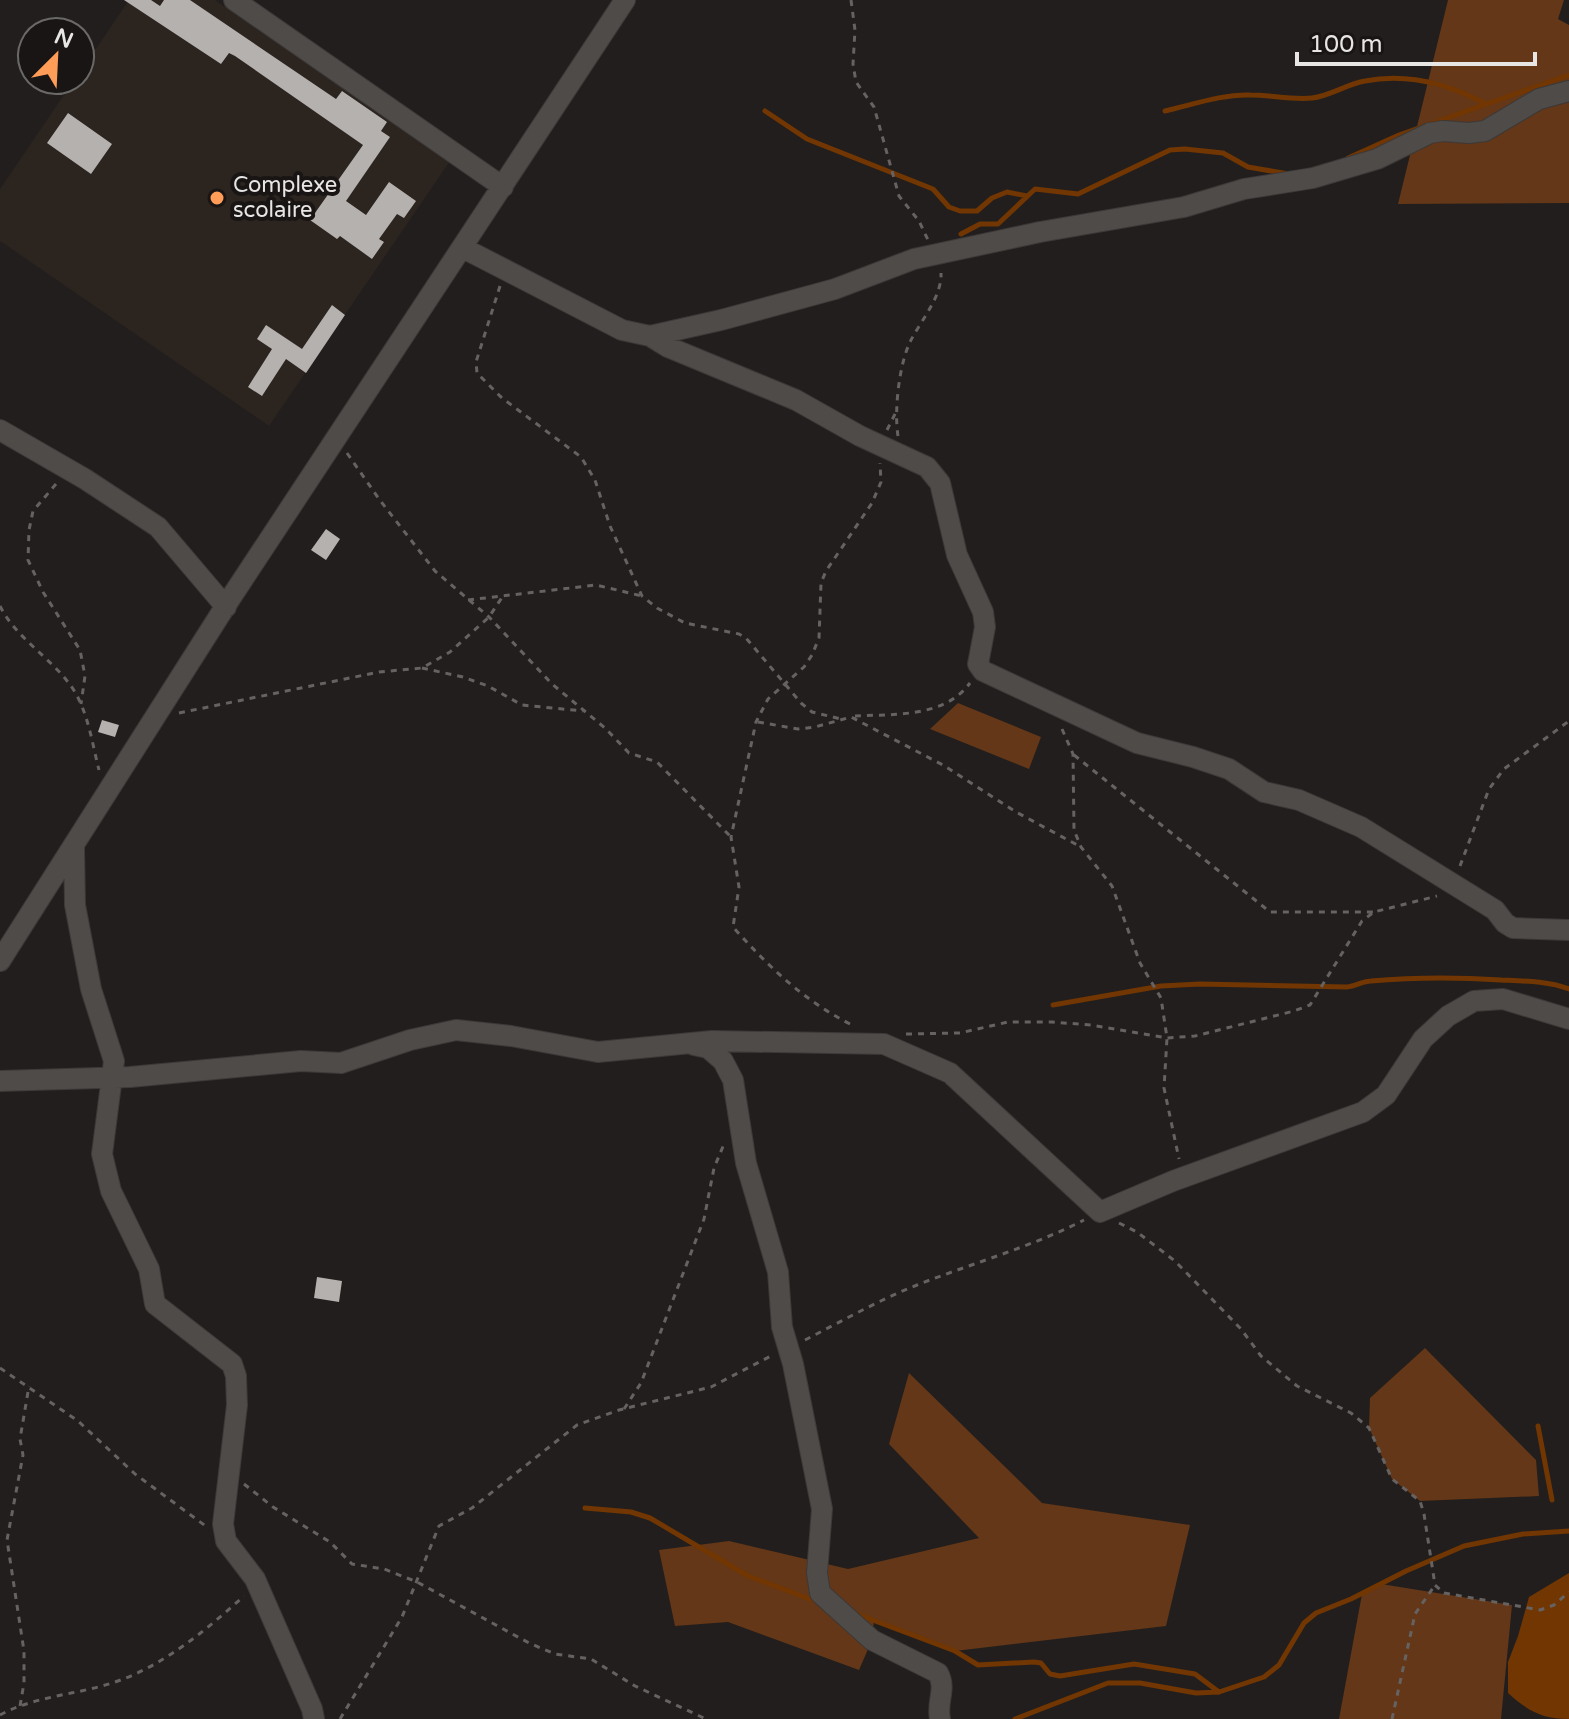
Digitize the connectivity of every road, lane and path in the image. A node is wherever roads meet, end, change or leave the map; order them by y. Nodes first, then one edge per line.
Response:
1 (234, 0) edge
2 (625, 0) edge
3 (851, 0) edge
4 (1569, 91) edge
5 (503, 187) junction
6 (463, 248) junction
7 (935, 255) junction
8 (505, 270) junction
9 (650, 336) junction
10 (896, 412) junction
11 (0, 430) edge
12 (338, 439) junction
13 (879, 444) junction
14 (903, 455) junction
15 (68, 469) junction
16 (503, 596) junction
17 (642, 596) junction
18 (468, 600) junction
19 (0, 606) edge
20 (226, 607) junction
21 (489, 617) junction
22 (978, 664) junction
23 (422, 668) junction
24 (785, 683) junction
25 (81, 704) junction
26 (585, 711) junction
27 (851, 717) junction
28 (156, 719) junction
29 (841, 719) junction
30 (1055, 721) dead end
31 (1569, 721) edge
32 (756, 722) junction
33 (1073, 754) junction
34 (107, 797) junction
35 (731, 837) junction
36 (1081, 847) junction
37 (74, 848) junction
38 (1452, 885) junction
39 (1374, 912) junction
40 (1569, 930) edge
41 (0, 961) edge
42 (1569, 1019) edge
43 (906, 1034) dead end
44 (1167, 1038) junction
45 (686, 1043) junction
46 (884, 1044) junction
47 (114, 1077) junction
48 (0, 1081) edge
49 (726, 1140) dead end
50 (1183, 1178) junction
51 (1100, 1212) junction
52 (788, 1348) junction
53 (0, 1368) edge
54 (29, 1386) junction
55 (624, 1409) junction
56 (230, 1472) junction
57 (226, 1541) junction
58 (417, 1582) junction
59 (257, 1583) junction
60 (1435, 1585) junction
61 (1569, 1592) edge
62 (20, 1706) junction
63 (0, 1715) edge
64 (314, 1719) edge
65 (340, 1719) edge
66 (706, 1719) edge
67 (940, 1719) edge
68 (1392, 1719) edge

1 - 5 street
2 - 5 street
3 - 7 path
4 - 7 street
5 - 6 street
6 - 8 street
6 - 12 street
7 - 9 street
7 - 10 path
8 - 9 street
8 - 17 path
9 - 13 street
10 - 13 path
10 - 14 path
11 - 15 street
12 - 18 path
12 - 20 street
13 - 14 street
13 - 24 path
14 - 22 street
15 - 20 street
15 - 25 path
16 - 17 path
16 - 18 path
16 - 21 path
17 - 24 path
18 - 21 path
19 - 25 path
20 - 28 street
21 - 23 path
21 - 26 path
22 - 27 path
22 - 38 street
23 - 26 path
23 - 28 path
24 - 29 path
24 - 32 path
25 - 34 path
26 - 35 path
27 - 29 path
27 - 36 path
28 - 34 street
29 - 32 path
30 - 33 path
31 - 38 path
32 - 35 path
33 - 36 path
33 - 39 path
34 - 37 street
35 - 46 path
36 - 44 path
37 - 41 street
37 - 47 street
38 - 39 path
38 - 40 street
39 - 44 path
42 - 50 street
43 - 44 path
44 - 50 path
45 - 46 street
45 - 47 street
45 - 52 street
46 - 51 street
47 - 48 street
47 - 56 street
49 - 55 path
50 - 51 street
51 - 52 path
51 - 60 path
52 - 55 path
52 - 67 street
53 - 54 path
54 - 57 path
54 - 62 path
55 - 58 path
56 - 57 street
56 - 58 path
57 - 59 street
58 - 65 path
58 - 66 path
59 - 62 path
59 - 64 street
60 - 61 path
60 - 68 path
62 - 63 path

